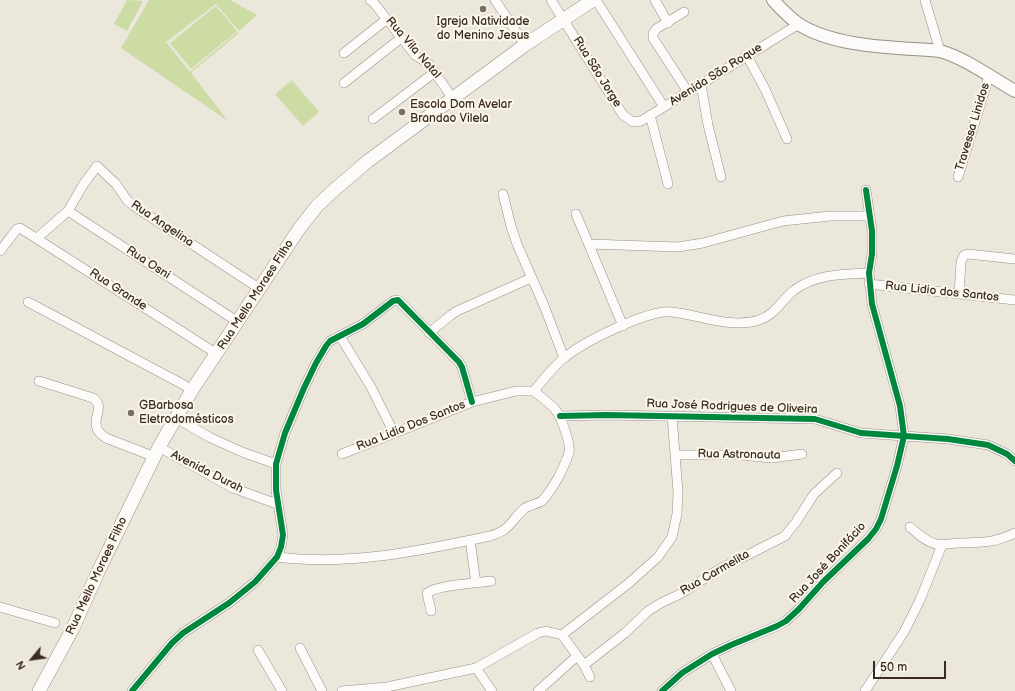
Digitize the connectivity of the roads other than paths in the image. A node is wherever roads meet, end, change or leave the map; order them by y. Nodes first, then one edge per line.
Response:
1 (370, 0) edge
2 (495, 0) edge
3 (551, 0) edge
4 (594, 0) edge
5 (654, 0) edge
6 (773, 0) edge
7 (925, 0) edge
8 (684, 12) dead end
9 (387, 19) junction
10 (564, 19) junction
11 (668, 23) junction
12 (799, 24) junction
13 (401, 38) junction
14 (525, 45) junction
15 (940, 51) junction
16 (344, 53) dead end
17 (747, 56) junction
18 (435, 72) junction
19 (989, 76) junction
20 (344, 83) dead end
21 (701, 84) junction
22 (1015, 91) edge
23 (688, 92) junction
24 (453, 99) junction
25 (664, 107) junction
26 (650, 116) junction
27 (373, 119) dead end
28 (633, 122) joint
29 (787, 139) dead end
30 (721, 177) dead end
31 (958, 177) dead end
32 (668, 184) dead end
33 (866, 190) dead end
34 (503, 194) dead end
35 (68, 211) junction
36 (576, 214) dead end
37 (870, 216) junction
38 (37, 238) junction
39 (589, 244) junction
40 (0, 251) edge
41 (1015, 259) edge
42 (869, 273) junction
43 (531, 278) junction
44 (869, 284) junction
45 (260, 289) junction
46 (960, 294) junction
47 (1015, 300) edge
48 (28, 302) dead end
49 (233, 319) junction
50 (623, 326) junction
51 (429, 333) junction
52 (340, 336) junction
53 (217, 354) junction
54 (564, 358) junction
55 (39, 381) dead end
56 (192, 390) junction
57 (534, 391) junction
58 (472, 402) junction
59 (560, 416) junction
60 (672, 416) junction
61 (176, 418) junction
62 (394, 433) junction
63 (904, 436) junction
64 (157, 452) junction
65 (342, 454) dead end
66 (802, 454) dead end
67 (676, 455) junction
68 (1015, 461) edge
69 (276, 464) junction
70 (838, 473) dead end
71 (277, 504) junction
72 (910, 527) dead end
73 (1015, 533) edge
74 (470, 540) junction
75 (942, 545) junction
76 (277, 557) junction
77 (491, 581) dead end
78 (476, 583) junction
79 (0, 607) edge
80 (431, 612) dead end
81 (55, 622) dead end
82 (562, 635) junction
83 (300, 648) dead end
84 (258, 650) dead end
85 (712, 654) junction
86 (576, 657) junction
87 (584, 666) junction
88 (476, 668) junction
89 (590, 678) dead end
90 (39, 691) edge
91 (132, 691) edge
92 (282, 691) edge
93 (322, 691) edge
94 (342, 691) edge
95 (492, 691) edge
96 (538, 691) edge
97 (662, 691) edge
98 (731, 691) edge
99 (865, 691) edge

1 - 9 street, Rua Vila Natal
2 - 14 street
3 - 10 street
4 - 10 main road, Rua Mello Moraes Filho
4 - 25 street
5 - 11 street
6 - 12 street
7 - 15 street
8 - 11 street
9 - 13 street, Rua Vila Natal
9 - 16 street
10 - 14 main road, Rua Mello Moraes Filho
10 - 28 street, Rua São Jorge
11 - 23 street
12 - 15 street
12 - 17 street, Avenida São Roque
13 - 18 street, Rua Vila Natal
13 - 20 street
14 - 24 main road, Rua Mello Moraes Filho
15 - 19 street
17 - 21 street, Avenida São Roque
17 - 29 street
18 - 24 street, Rua Vila Natal
18 - 27 street
19 - 22 street
19 - 31 street, Travessa Linidos
21 - 23 street, Avenida São Roque
21 - 30 street
23 - 25 street, Avenida São Roque
24 - 45 main road, Rua Mello Moraes Filho
25 - 26 street, Avenida São Roque
26 - 28 street, Avenida São Roque
26 - 32 street
33 - 37 street, Rua Lidio Dos Santos
34 - 43 street
35 - 38 street
35 - 45 street, Rua Angelina
35 - 49 street, Rua Osni
36 - 39 street
37 - 39 street
37 - 42 street, Rua Lidio Dos Santos
38 - 40 street, Rua Grande
38 - 53 street, Rua Grande
39 - 50 street
41 - 46 street
42 - 44 street, Rua Lidio Dos Santos
42 - 50 street, Rua Lidio Dos Santos
43 - 51 street
43 - 54 street
44 - 46 street, Rua Lidio dos Santos
44 - 63 street, Rua José Bonifácio
45 - 49 main road, Rua Mello Moraes Filho
46 - 47 street, Rua Lidio dos Santos
48 - 56 street
49 - 53 main road, Rua Mello Moraes Filho
50 - 54 street, Rua Lidio Dos Santos
51 - 52 street
51 - 58 street
52 - 62 street
52 - 69 street
53 - 56 main road, Rua Mello Moraes Filho
54 - 57 street, Rua Lidio Dos Santos
55 - 64 street, Avenida Durah
56 - 61 main road, Rua Mello Moraes Filho
57 - 58 street, Rua Lidio Dos Santos
57 - 59 street
58 - 62 street, Rua Lidio Dos Santos
59 - 60 street, Rua José Rodrigues de Oliveira
59 - 74 street
60 - 63 street, Rua José Rodrigues de Oliveira
60 - 67 street
61 - 64 main road, Rua Mello Moraes Filho
61 - 69 street
62 - 65 street, Rua Lidio Dos Santos
63 - 68 street, Rua José Rodrigues de Oliveira
63 - 85 street, Rua José Bonifácio
64 - 71 street, Avenida Durah
64 - 90 main road, Rua Mello Moraes Filho
66 - 67 street, Rua Astronauta
67 - 82 street
69 - 71 street
70 - 87 street, Rua Carmelita
71 - 76 street
72 - 75 street
73 - 75 street
74 - 76 street
74 - 78 street
75 - 99 street
76 - 91 street
77 - 78 street
78 - 80 street
79 - 81 street
82 - 86 street
82 - 88 street
83 - 93 street
84 - 92 street
85 - 97 street, Rua José Bonifácio
85 - 98 street
86 - 87 street
86 - 96 street
87 - 89 street
88 - 94 street
88 - 95 street

